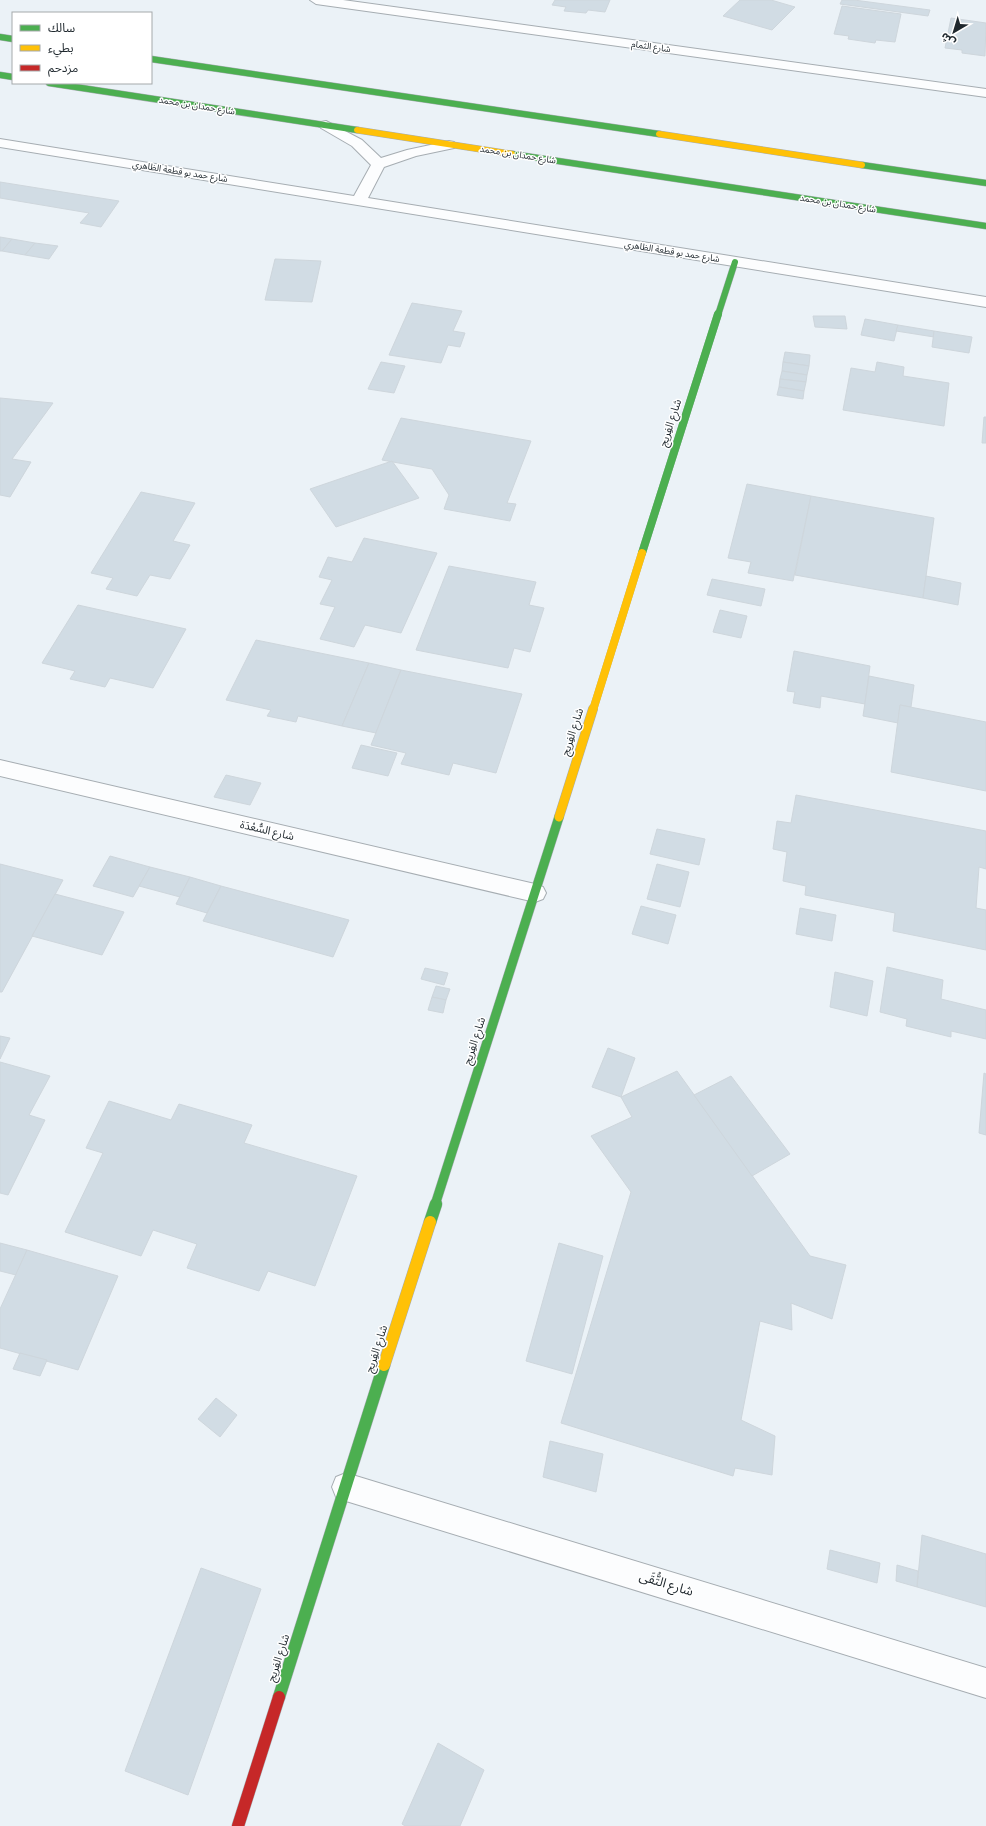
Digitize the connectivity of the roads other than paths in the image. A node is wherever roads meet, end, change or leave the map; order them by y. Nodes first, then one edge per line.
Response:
1 (316, 0) edge
2 (0, 37) edge
3 (12, 39) edge
4 (152, 59) edge
5 (0, 76) edge
6 (12, 78) edge
7 (56, 84) edge
8 (986, 93) edge
9 (326, 125) junction
10 (0, 143) edge
11 (449, 145) junction
12 (378, 164) junction
13 (986, 183) edge
14 (359, 201) junction
15 (986, 226) edge
16 (735, 262) junction
17 (986, 302) edge
18 (0, 768) edge
19 (535, 893) junction
20 (346, 1487) junction
21 (986, 1683) edge
22 (238, 1826) edge

1 - 8 street, شارع الثمام
2 - 3 main road
4 - 13 main road
5 - 6 main road
7 - 9 main road, شارع حمدان بن محمد
9 - 11 main road, شارع حمدان بن محمد
9 - 12 street
10 - 14 street, شارع حمد بو قطعة الظاهري
11 - 12 street
11 - 15 main road, شارع حمدان بن محمد
12 - 14 street
14 - 16 street, شارع حمد بو قطعة الظاهري
16 - 17 street, شارع حمد بو قطعة الظاهري
16 - 19 main road, شارع الفِريج
18 - 19 street, شارع السُّعْدَة
19 - 20 main road, شارع الفِريج
20 - 21 street, شارع التُّقَى
20 - 22 main road, شارع الفِريج

